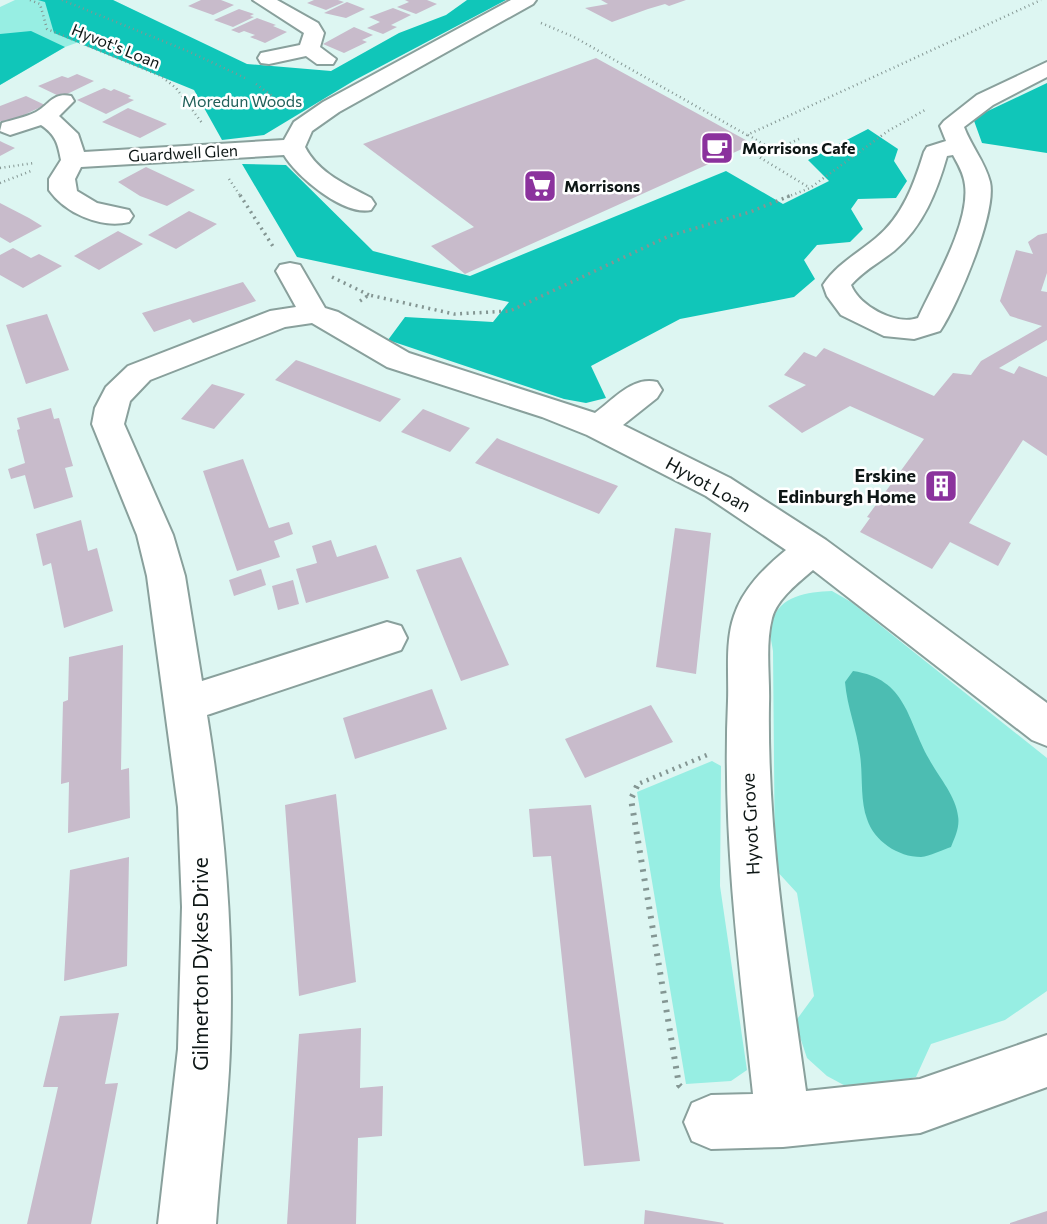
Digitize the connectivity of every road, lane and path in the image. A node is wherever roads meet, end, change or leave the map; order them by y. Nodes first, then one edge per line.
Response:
1 (30, 0) edge
2 (62, 0) edge
3 (263, 0) edge
4 (1041, 0) edge
5 (517, 5) edge
6 (269, 58) dead end
7 (1047, 69) edge
8 (931, 106) dead end
9 (312, 118) junction
10 (10, 128) dead end
11 (747, 135) junction
12 (799, 139) dead end
13 (957, 145) junction
14 (293, 147) junction
15 (222, 150) junction
16 (774, 150) junction
17 (74, 160) junction
18 (42, 161) dead end
19 (0, 183) edge
20 (810, 188) junction
21 (362, 204) dead end
22 (120, 216) dead end
23 (283, 261) joint
24 (323, 273) dead end
25 (369, 295) junction
26 (321, 316) junction
27 (646, 390) dead end
28 (599, 427) junction
29 (813, 550) junction
30 (387, 639) dead end
31 (185, 704) junction
32 (1047, 727) edge
33 (747, 738) junction
34 (1047, 1060) edge
35 (783, 1120) junction
36 (710, 1122) joint
37 (187, 1224) edge

1 - 15 path, Hyvot's Loan
2 - 9 path
3 - 6 street
4 - 11 path
5 - 9 street
5 - 11 path
7 - 13 street
8 - 20 path
9 - 14 street
10 - 17 street
11 - 16 path
12 - 16 path
13 - 13 street
14 - 15 street, Guardwell Glen
14 - 21 street
15 - 17 street, Guardwell Glen
15 - 23 path
16 - 20 path
17 - 22 street
18 - 19 path
20 - 25 path
23 - 26 street
24 - 25 path
25 - 26 path
26 - 28 street, Hyvot Loan
26 - 31 street, Gilmerton Dykes Drive
27 - 28 street
28 - 29 street, Hyvot Loan
29 - 32 street, Hyvot Loan
29 - 33 street, Hyvot Grove
30 - 31 street
31 - 37 street, Gilmerton Dykes Drive
33 - 35 street, Hyvot Grove
33 - 36 path
34 - 35 street
35 - 36 street

